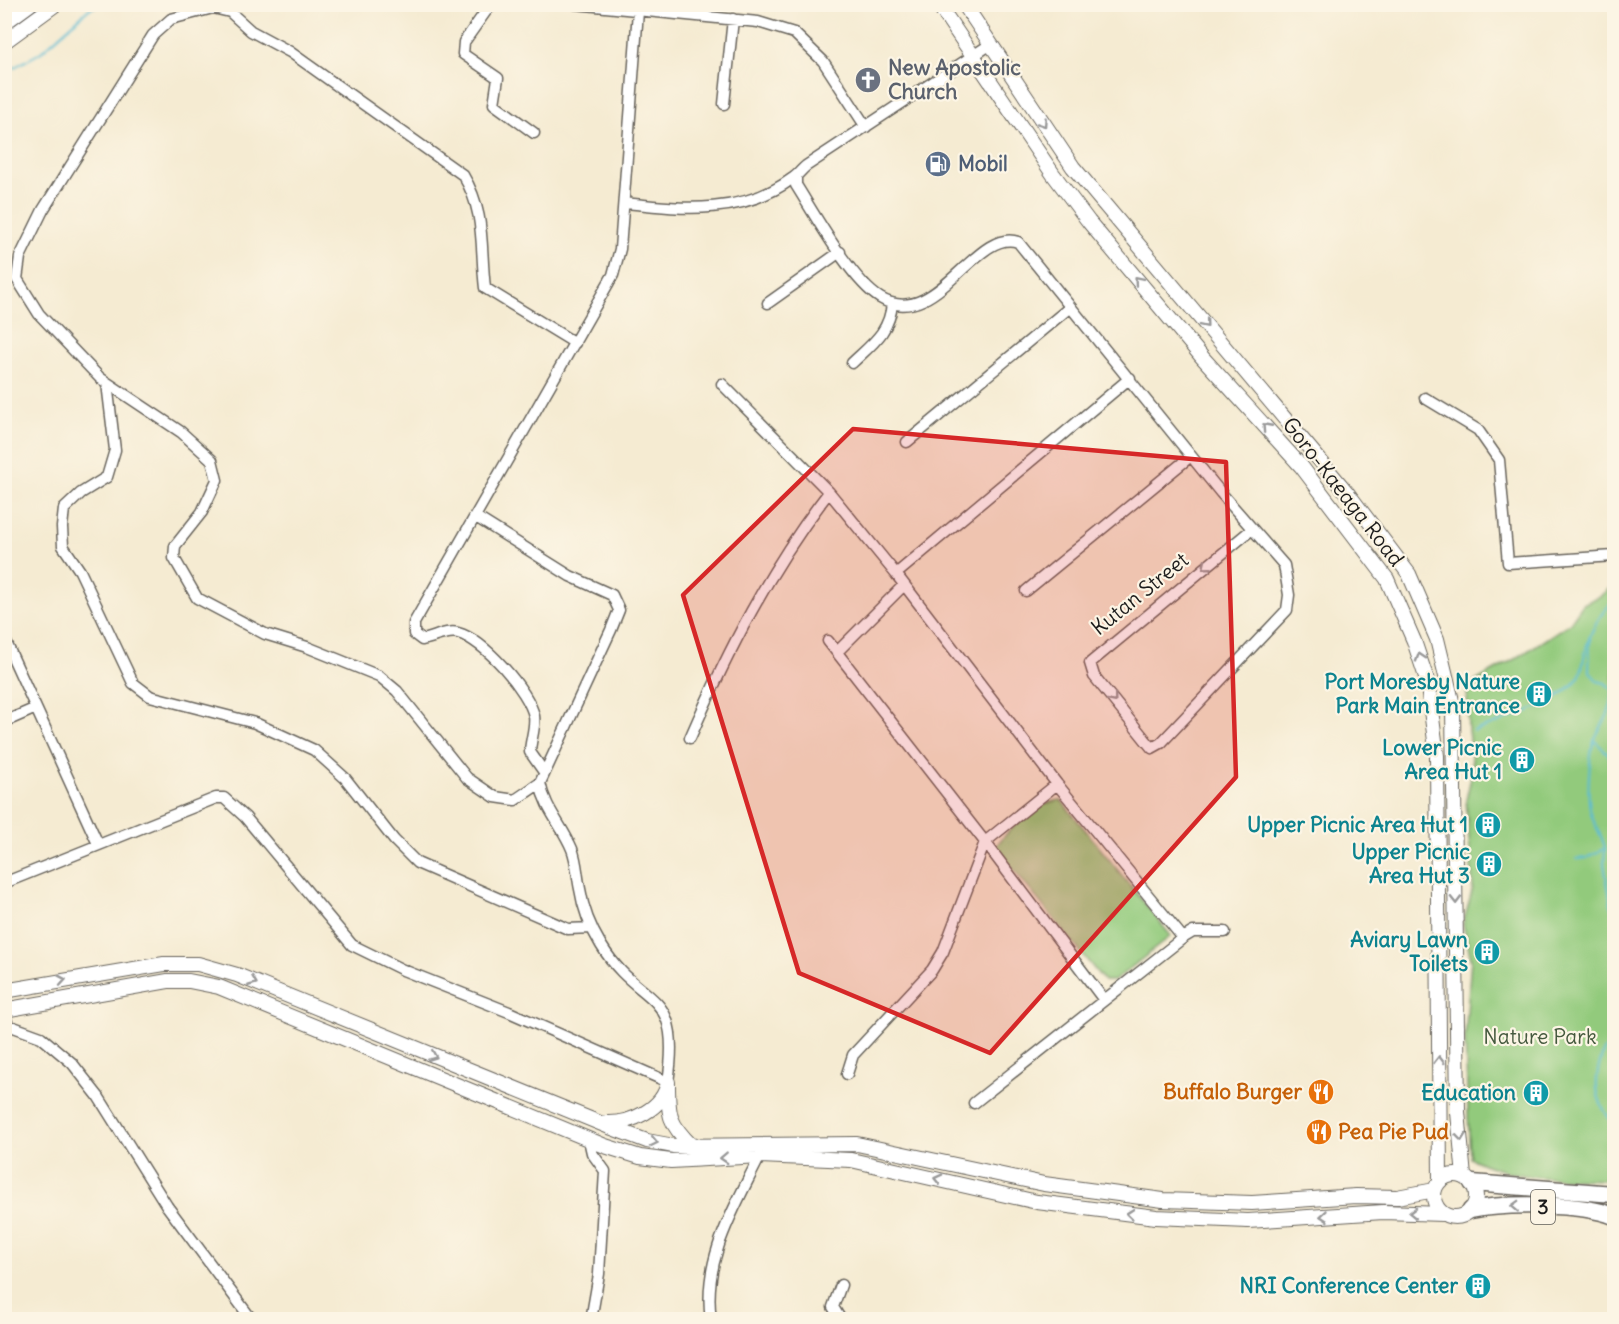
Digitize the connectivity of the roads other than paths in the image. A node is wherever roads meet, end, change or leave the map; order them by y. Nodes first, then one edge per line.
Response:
1 (30, 4) edge
2 (56, 4) edge
3 (491, 4) edge
4 (575, 4) edge
5 (938, 4) edge
6 (964, 4) edge
7 (638, 11) junction
8 (734, 19) junction
9 (4, 23) edge
10 (4, 42) edge
11 (991, 44) junction
12 (973, 57) junction
13 (724, 104) dead end
14 (866, 127) junction
15 (534, 133) dead end
16 (796, 177) junction
17 (624, 203) junction
18 (840, 252) junction
19 (768, 303) dead end
20 (892, 303) junction
21 (1069, 308) junction
22 (575, 343) junction
23 (852, 363) dead end
24 (1130, 378) junction
25 (107, 383) junction
26 (722, 384) dead end
27 (1425, 398) dead end
28 (907, 442) dead end
29 (1191, 456) junction
30 (829, 492) junction
31 (476, 517) junction
32 (1251, 530) junction
33 (1614, 556) edge
34 (896, 574) junction
35 (904, 585) junction
36 (1026, 591) dead end
37 (4, 638) edge
38 (828, 641) dead end
39 (838, 651) junction
40 (36, 708) junction
41 (4, 722) edge
42 (690, 738) dead end
43 (542, 778) junction
44 (1057, 784) junction
45 (985, 842) junction
46 (98, 844) junction
47 (4, 883) edge
48 (592, 928) junction
49 (1225, 932) dead end
50 (1184, 938) junction
51 (4, 991) edge
52 (1104, 1000) junction
53 (4, 1012) edge
54 (847, 1074) dead end
55 (668, 1082) junction
56 (974, 1103) dead end
57 (598, 1123) junction
58 (590, 1140) junction
59 (692, 1146) junction
60 (760, 1156) junction
61 (1468, 1180) junction
62 (1437, 1186) junction
63 (1614, 1194) edge
64 (1471, 1210) junction
65 (1443, 1214) junction
66 (1614, 1216) edge
67 (841, 1285) dead end
68 (252, 1320) edge
69 (591, 1320) edge
70 (711, 1320) edge
71 (841, 1320) edge

1 - 9 main road
2 - 10 main road
3 - 15 street
4 - 7 street
5 - 12 main road, Goro-Kaeaga Road
6 - 11 main road, Goro-Kaeaga Road
7 - 8 street
7 - 17 street
8 - 13 street
8 - 14 street
11 - 12 street
11 -> 61 main road, Goro-Kaeaga Road
12 - 14 street
62 -> 12 main road, Goro-Kaeaga Road
14 - 16 street
16 - 17 street
16 - 18 street
17 - 22 street
18 - 19 street
18 - 20 street
20 - 21 street
20 - 23 street
21 - 24 street
21 - 28 street
22 - 25 street
22 - 31 street
24 - 29 street
24 - 34 street
25 - 43 street
25 - 48 street
26 - 30 street
27 - 33 street
29 - 32 street
29 - 36 street
30 - 34 street
30 - 42 street
31 - 43 street
31 - 43 street
32 -> 32 street, Kutan Street
34 - 35 street
35 - 39 street
35 - 44 street
37 - 40 street
38 - 39 street
39 - 45 street
40 - 41 street
40 - 46 street
43 - 48 street
44 - 45 street
44 - 50 street
45 - 52 street
45 - 54 street
46 - 47 street
46 - 55 street
48 - 55 street
49 - 50 street
50 - 52 street
51 -> 57 main road
52 - 56 street
53 - 58 main road
53 - 68 street
55 - 57 main road
55 - 59 main road
57 -> 59 main road
60 -> 58 main road
58 - 69 street
59 - 62 main road
65 -> 60 main road
60 - 70 street
61 - 62 main road
61 - 63 highway, 3
61 - 64 main road
62 - 65 main road
64 - 65 main road
66 -> 64 highway, 3
67 - 71 street

